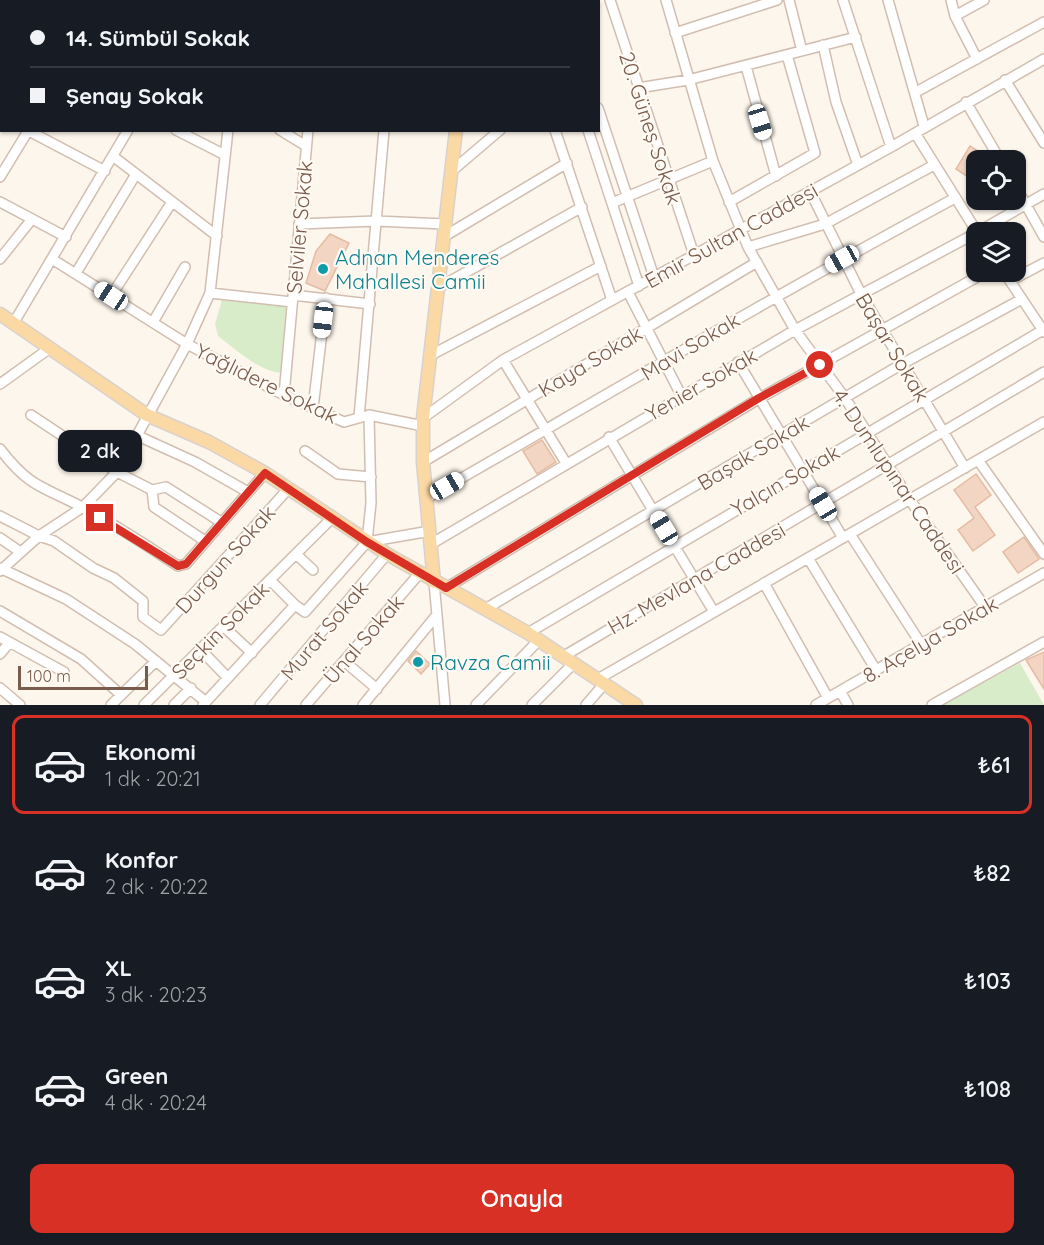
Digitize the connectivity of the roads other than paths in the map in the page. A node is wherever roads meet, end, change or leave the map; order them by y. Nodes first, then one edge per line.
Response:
1 (610, 0) edge
2 (666, 0) edge
3 (777, 0) edge
4 (789, 0) edge
5 (843, 0) edge
6 (888, 0) edge
7 (951, 0) edge
8 (984, 0) edge
9 (955, 16) junction
10 (1044, 22) edge
11 (675, 33) junction
12 (856, 37) junction
13 (823, 45) junction
14 (802, 51) junction
15 (787, 55) junction
16 (977, 59) junction
17 (1044, 59) edge
18 (746, 66) junction
19 (688, 80) junction
20 (1005, 80) junction
21 (638, 88) junction
22 (916, 92) junction
23 (966, 102) junction
24 (600, 114) edge
25 (924, 126) junction
26 (26, 132) edge
27 (29, 132) edge
28 (127, 132) edge
29 (180, 132) edge
30 (228, 132) edge
31 (283, 132) edge
32 (308, 132) edge
33 (384, 132) edge
34 (456, 132) edge
35 (498, 132) edge
36 (556, 132) edge
37 (589, 132) edge
38 (915, 133) junction
39 (1044, 143) edge
40 (306, 146) junction
41 (891, 147) junction
42 (994, 150) edge
43 (225, 155) junction
44 (114, 157) junction
45 (713, 161) junction
46 (567, 164) junction
47 (858, 165) junction
48 (934, 165) junction
49 (453, 170) junction
50 (105, 171) junction
51 (136, 174) junction
52 (776, 176) junction
53 (0, 177) edge
54 (669, 180) junction
55 (810, 191) junction
56 (1044, 194) edge
57 (628, 197) junction
58 (955, 198) junction
59 (0, 202) edge
60 (172, 202) junction
61 (729, 202) junction
62 (612, 203) junction
63 (1026, 205) joint
64 (582, 207) junction
65 (1017, 210) edge
66 (32, 219) junction
67 (376, 221) junction
68 (970, 222) edge
69 (996, 222) edge
70 (299, 224) junction
71 (825, 224) junction
72 (445, 230) junction
73 (740, 230) junction
74 (217, 236) junction
75 (66, 237) junction
76 (1044, 237) edge
77 (966, 239) edge
78 (748, 247) junction
79 (694, 255) junction
80 (52, 259) junction
81 (842, 259) junction
82 (0, 260) edge
83 (757, 262) junction
84 (1044, 263) edge
85 (601, 266) junction
86 (185, 267) dead end
87 (76, 273) junction
88 (1026, 273) edge
89 (654, 277) junction
90 (968, 282) edge
91 (1011, 282) edge
92 (639, 286) junction
93 (438, 288) junction
94 (628, 291) junction
95 (210, 293) junction
96 (861, 294) junction
97 (111, 296) junction
98 (775, 296) junction
99 (293, 298) junction
100 (326, 298) junction
101 (1022, 299) junction
102 (612, 300) junction
103 (370, 304) junction
104 (1044, 312) edge
105 (0, 314) edge
106 (1034, 317) junction
107 (153, 322) junction
108 (13, 324) junction
109 (646, 328) junction
110 (795, 330) junction
111 (883, 330) junction
112 (1043, 331) edge
113 (187, 344) junction
114 (50, 348) junction
115 (431, 355) junction
116 (503, 360) junction
117 (738, 362) junction
118 (664, 363) junction
119 (902, 364) junction
120 (820, 365) junction
121 (1044, 372) edge
122 (0, 384) edge
123 (284, 395) junction
124 (681, 395) junction
125 (759, 398) junction
126 (845, 398) junction
127 (527, 399) junction
128 (923, 399) junction
129 (314, 408) junction
130 (31, 415) dead end
131 (147, 415) junction
132 (369, 415) junction
133 (359, 418) junction
134 (423, 422) junction
135 (1044, 422) edge
136 (545, 430) junction
137 (866, 432) junction
138 (944, 432) junction
139 (781, 434) junction
140 (136, 435) junction
141 (609, 437) junction
142 (0, 449) edge
143 (305, 451) dead end
144 (978, 460) junction
145 (423, 462) junction
146 (566, 463) junction
147 (887, 465) junction
148 (965, 468) junction
149 (802, 470) junction
150 (117, 472) junction
151 (265, 473) junction
152 (632, 475) junction
153 (370, 477) junction
154 (289, 488) junction
155 (152, 490) junction
156 (248, 492) junction
157 (427, 498) junction
158 (910, 500) junction
159 (823, 504) junction
160 (83, 507) junction
161 (654, 511) junction
162 (0, 516) edge
163 (333, 517) junction
164 (221, 522) junction
165 (39, 536) junction
166 (846, 536) junction
167 (430, 537) junction
168 (0, 538) edge
169 (205, 541) junction
170 (367, 542) junction
171 (674, 545) junction
172 (19, 551) junction
173 (296, 554) junction
174 (387, 554) junction
175 (1044, 554) edge
176 (808, 558) junction
177 (0, 569) edge
178 (313, 570) dead end
179 (1044, 573) edge
180 (419, 574) junction
181 (694, 578) junction
182 (270, 580) junction
183 (434, 582) junction
184 (764, 583) junction
185 (446, 588) junction
186 (295, 605) junction
187 (487, 608) junction
188 (984, 608) junction
189 (0, 611) edge
190 (714, 612) junction
191 (435, 617) junction
192 (223, 626) junction
193 (534, 636) junction
194 (0, 637) edge
195 (1044, 642) edge
196 (9, 643) junction
197 (921, 644) junction
198 (200, 650) junction
199 (252, 653) junction
200 (0, 654) edge
201 (569, 660) junction
202 (156, 661) junction
203 (344, 661) junction
204 (876, 670) junction
205 (64, 672) dead end
206 (174, 675) junction
207 (228, 678) junction
208 (601, 681) junction
209 (0, 688) edge
210 (191, 688) junction
211 (376, 689) junction
212 (840, 691) junction
213 (121, 695) junction
214 (828, 698) junction
215 (205, 704) edge
216 (365, 704) edge
217 (20, 705) edge
218 (111, 705) edge
219 (144, 705) edge
220 (174, 705) edge
221 (260, 705) edge
222 (306, 705) edge
223 (445, 705) edge
224 (476, 705) edge
225 (532, 705) edge
226 (586, 705) edge
227 (636, 705) edge
228 (816, 705) edge
229 (848, 705) edge
230 (932, 705) edge

1 - 21 street, 20. Güneş Sokak
2 - 11 street, 4. Dumlupınar Caddesi
3 - 11 street
4 - 14 street
5 - 12 street
6 - 22 street
7 - 9 street
8 - 9 street
9 - 16 street
10 - 16 street
11 - 19 street, 4. Dumlupınar Caddesi
12 - 13 street
12 - 41 street
13 - 14 street
13 - 47 street
14 - 15 street
15 - 18 street
15 - 52 street
16 - 22 street
17 - 20 street, Emir Sultan Caddesi
18 - 19 street
18 - 52 street
19 - 21 street
19 - 45 street, 4. Dumlupınar Caddesi
20 - 23 street, Emir Sultan Caddesi
20 - 39 street
21 - 54 street, 20. Güneş Sokak
22 - 25 street
23 - 25 street, Emir Sultan Caddesi
23 - 42 street
24 - 57 street
25 - 38 street, Emir Sultan Caddesi
26 - 53 street
27 - 50 street
28 - 44 street
29 - 43 street
30 - 43 street
31 - 40 street
32 - 40 street, Selviler Sokak
33 - 67 street
34 - 49 main road
35 - 49 street
36 - 46 street
37 - 62 street
38 - 41 street, Emir Sultan Caddesi
38 - 48 street
40 - 70 street, Selviler Sokak
41 - 47 street, Emir Sultan Caddesi
43 - 74 street
44 - 50 street
44 - 51 street
45 - 54 street
45 - 61 street, 4. Dumlupınar Caddesi
46 - 64 street
46 - 72 street
47 - 55 street, Emir Sultan Caddesi
48 - 58 street
48 - 71 street
49 - 72 main road
50 - 75 street
51 - 60 street
51 - 87 street
52 - 61 street
54 - 57 street
54 - 79 street, 20. Güneş Sokak
55 - 71 street, Başar Sokak
55 - 73 street, Emir Sultan Caddesi
56 - 63 street, Yenier Sokak
57 - 62 street
57 - 89 street
58 - 68 street
58 - 81 street, Mavi Sokak
59 - 66 street
60 - 74 street
60 - 97 street
61 - 73 street, 4. Dumlupınar Caddesi
62 - 92 street
63 - 76 street
64 - 85 street
64 - 93 street
65 - 69 street, Yenier Sokak
66 - 75 street
66 - 82 street
67 - 70 street
67 - 72 street
67 - 103 street
70 - 99 street, Selviler Sokak
71 - 78 street
71 - 81 street, Başar Sokak
72 - 93 main road
73 - 78 street, 4. Dumlupınar Caddesi
73 - 79 street, Emir Sultan Caddesi
74 - 95 street
75 - 80 street
77 - 96 street, Yenier Sokak
78 - 83 street, 4. Dumlupınar Caddesi
79 - 89 street, Emir Sultan Caddesi
80 - 87 street, Yağlıdere Sokak
80 - 108 street
81 - 96 street, Başar Sokak
81 - 98 street, Mavi Sokak
83 - 98 street, 4. Dumlupınar Caddesi
83 - 109 street, Kaya Sokak
84 - 88 street
85 - 102 street
85 - 115 street
86 - 107 street
87 - 97 street, Yağlıdere Sokak
89 - 92 street, Emir Sultan Caddesi
90 - 111 street
91 - 101 street
92 - 94 street, Emir Sultan Caddesi
93 - 115 main road
94 - 102 street, Emir Sultan Caddesi
94 - 109 street
95 - 99 street
95 - 113 street
96 - 110 street, Yenier Sokak
96 - 111 street, Başar Sokak
97 - 107 street, Yağlıdere Sokak
98 - 110 street, 4. Dumlupınar Caddesi
98 - 118 street, Mavi Sokak
99 - 100 street
99 - 123 street, Selviler Sokak
100 - 103 street
100 - 129 street
101 - 106 street
101 - 119 street, Başak Sokak
102 - 116 street, Emir Sultan Caddesi
103 - 133 street
104 - 106 street
105 - 108 main road
106 - 112 street
107 - 113 street, Yağlıdere Sokak
108 - 114 main road
109 - 118 street
109 - 127 street, Kaya Sokak
110 - 117 street, Yenier Sokak
110 - 120 street, 4. Dumlupınar Caddesi
111 - 119 street, Başar Sokak
111 - 120 street
112 - 128 street, Yalçın Sokak
113 - 123 street, Yağlıdere Sokak
113 - 131 street
114 - 122 street
114 - 131 main road
115 - 134 main road
116 - 127 street
116 - 134 street, Emir Sultan Caddesi
117 - 124 street, Yenier Sokak
117 - 125 street
118 - 124 street
118 - 136 street, Mavi Sokak
119 - 126 street, Başak Sokak
119 - 128 street, Başar Sokak
120 - 125 street
120 - 126 street, 4. Dumlupınar Caddesi
121 - 138 street, Hz. Mevlana Caddesi
123 - 129 street, Yağlıdere Sokak
124 - 141 street, Yenier Sokak
125 - 139 street
125 - 152 street
126 - 137 street, 4. Dumlupınar Caddesi
126 - 139 street, Başak Sokak
127 - 136 street
127 - 145 street, Kaya Sokak
128 - 137 street, Yalçın Sokak
128 - 138 street, Başar Sokak
129 - 133 street, Yağlıdere Sokak
130 - 150 street
131 - 140 street
131 - 151 main road
132 - 133 street, Yağlıdere Sokak
132 - 134 street, Yağlıdere Sokak
132 - 153 street
134 - 145 main road
135 - 144 street
136 - 146 street
136 - 157 street, Mavi Sokak
137 - 147 street, 4. Dumlupınar Caddesi
137 - 149 street, Yalçın Sokak
138 - 147 street, Hz. Mevlana Caddesi
138 - 148 street, Başar Sokak
139 - 149 street
139 - 161 street, Başak Sokak
140 - 150 street
140 - 156 street
141 - 146 street, Yenier Sokak
141 - 152 street
142 - 160 street
143 - 153 street
144 - 148 street
144 - 175 street
145 - 157 main road
146 - 167 street, Yenier Sokak
147 - 158 street, 4. Dumlupınar Caddesi
147 - 159 street, Hz. Mevlana Caddesi
148 - 158 street
149 - 159 street
149 - 171 street, Yalçın Sokak
150 - 155 street
150 - 160 street
151 - 154 main road
151 - 156 street
152 - 161 street
152 - 185 street
153 - 170 street
154 - 163 main road
154 - 165 street, Durgun Sokak
155 - 164 street
155 - 169 street
156 - 164 street
157 - 167 main road
158 - 166 street
158 - 188 street, 4. Dumlupınar Caddesi
159 - 166 street
159 - 181 street, Hz. Mevlana Caddesi
160 - 165 street
160 - 169 street
161 - 171 street
161 - 187 street, Başak Sokak
162 - 165 street
163 - 170 main road
163 - 173 street, Seçkin Sokak
164 - 169 street
165 - 172 street
166 - 176 street
166 - 197 street
167 - 170 street
167 - 183 main road
168 - 172 street
170 - 174 main road
170 - 186 street
171 - 181 street
171 - 193 street, Yalçın Sokak
172 - 177 street
173 - 178 street
173 - 182 street, Seçkin Sokak
174 - 180 main road
174 - 221 street, Murat Sokak
176 - 184 street
176 - 204 street
177 - 202 street
179 - 188 street, 8. Açelya Sokak
180 - 183 main road
180 - 203 street, Ünal Sokak
181 - 190 street
181 - 201 street, Hz. Mevlana Caddesi
182 - 186 street
182 - 192 street, Seçkin Sokak
183 - 185 main road
183 - 191 street
184 - 190 street
184 - 214 street
185 - 187 main road
186 - 199 street
187 - 193 main road
188 - 197 street, 8. Açelya Sokak
189 - 213 street
190 - 208 street
191 - 211 street
191 - 223 street
192 - 198 street, Seçkin Sokak
192 - 199 street
193 - 201 main road
193 - 224 street, Yalçın Sokak
194 - 196 street
195 - 230 street
196 - 200 street
196 - 205 street
197 - 204 street, 8. Açelya Sokak
198 - 206 street, Seçkin Sokak
198 - 207 street
199 - 207 street
201 - 208 main road
201 - 225 street, Hz. Mevlana Caddesi
202 - 206 street
202 - 213 street
203 - 211 street
203 - 222 street, Ünal Sokak
204 - 212 street, 8. Açelya Sokak
206 - 210 street
206 - 219 street, Seçkin Sokak
207 - 215 street
208 - 226 street
208 - 227 main road
209 - 217 street
210 - 215 street
210 - 220 street
211 - 216 street
212 - 214 street, 8. Açelya Sokak
212 - 229 street
213 - 218 street
214 - 228 street, 8. Açelya Sokak

